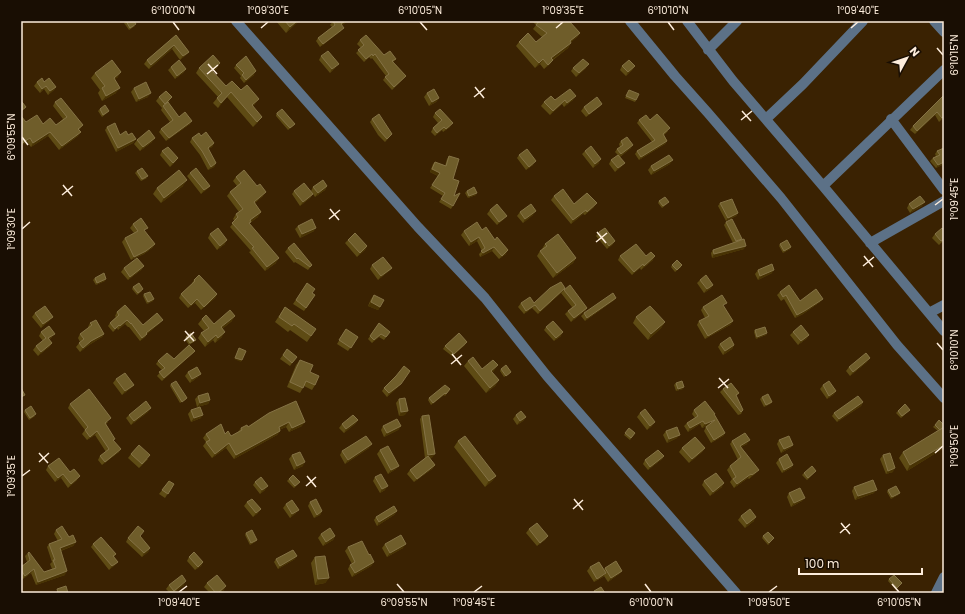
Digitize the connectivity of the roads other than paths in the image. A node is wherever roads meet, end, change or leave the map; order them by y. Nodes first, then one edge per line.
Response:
1 (236, 21) edge
2 (630, 21) edge
3 (687, 21) edge
4 (737, 21) edge
5 (863, 21) edge
6 (934, 21) edge
7 (944, 32) edge
8 (708, 50) junction
9 (944, 70) edge
10 (766, 119) junction
11 (891, 119) junction
12 (823, 186) junction
13 (944, 190) edge
14 (944, 201) edge
15 (870, 243) junction
16 (944, 305) edge
17 (929, 313) junction
18 (944, 331) edge
19 (944, 398) edge
20 (944, 577) edge
21 (736, 593) edge
22 (936, 593) edge

1 - 21 street
2 - 19 street
3 - 8 street
4 - 8 street
5 - 10 street
6 - 7 street
8 - 10 street
9 - 11 street
10 - 12 street
11 - 12 street
11 - 13 street
12 - 15 street
14 - 15 street
15 - 17 street
16 - 17 street
17 - 18 street
20 - 22 street

